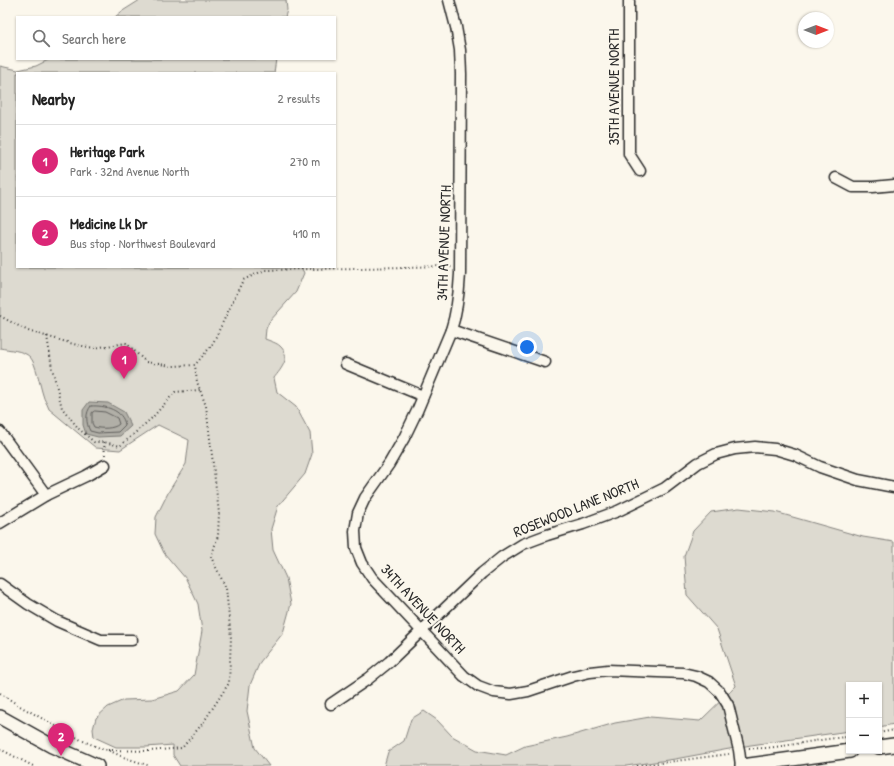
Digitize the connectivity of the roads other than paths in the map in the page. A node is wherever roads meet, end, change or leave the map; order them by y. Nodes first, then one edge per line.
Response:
1 (449, 0) edge
2 (629, 0) edge
3 (640, 171) dead end
4 (836, 178) dead end
5 (894, 185) edge
6 (451, 330) junction
7 (545, 362) dead end
8 (346, 364) dead end
9 (423, 396) junction
10 (0, 432) edge
11 (105, 465) road end
12 (894, 488) edge
13 (46, 495) junction
14 (0, 524) edge
15 (0, 584) edge
16 (421, 630) junction
17 (132, 640) dead end
18 (331, 704) dead end
19 (0, 717) edge
20 (894, 745) edge
21 (882, 747) edge
22 (846, 752) edge
23 (74, 762) edge
24 (97, 766) edge
25 (742, 766) edge

1 - 6 street, 34TH AVENUE NORTH
2 - 3 street, 35TH AVENUE NORTH
4 - 5 street
6 - 7 street
6 - 9 street, 34TH AVENUE NORTH
8 - 9 street
9 - 16 street, 34TH AVENUE NORTH
10 - 13 street
11 - 13 street
12 - 16 street, ROSEWOOD LANE NORTH
13 - 14 street
15 - 17 street
16 - 18 street, ROSEWOOD LANE NORTH
16 - 25 street, 34TH AVENUE NORTH
19 - 23 main road
20 - 21 main road
22 - 25 main road
23 - 24 main road

